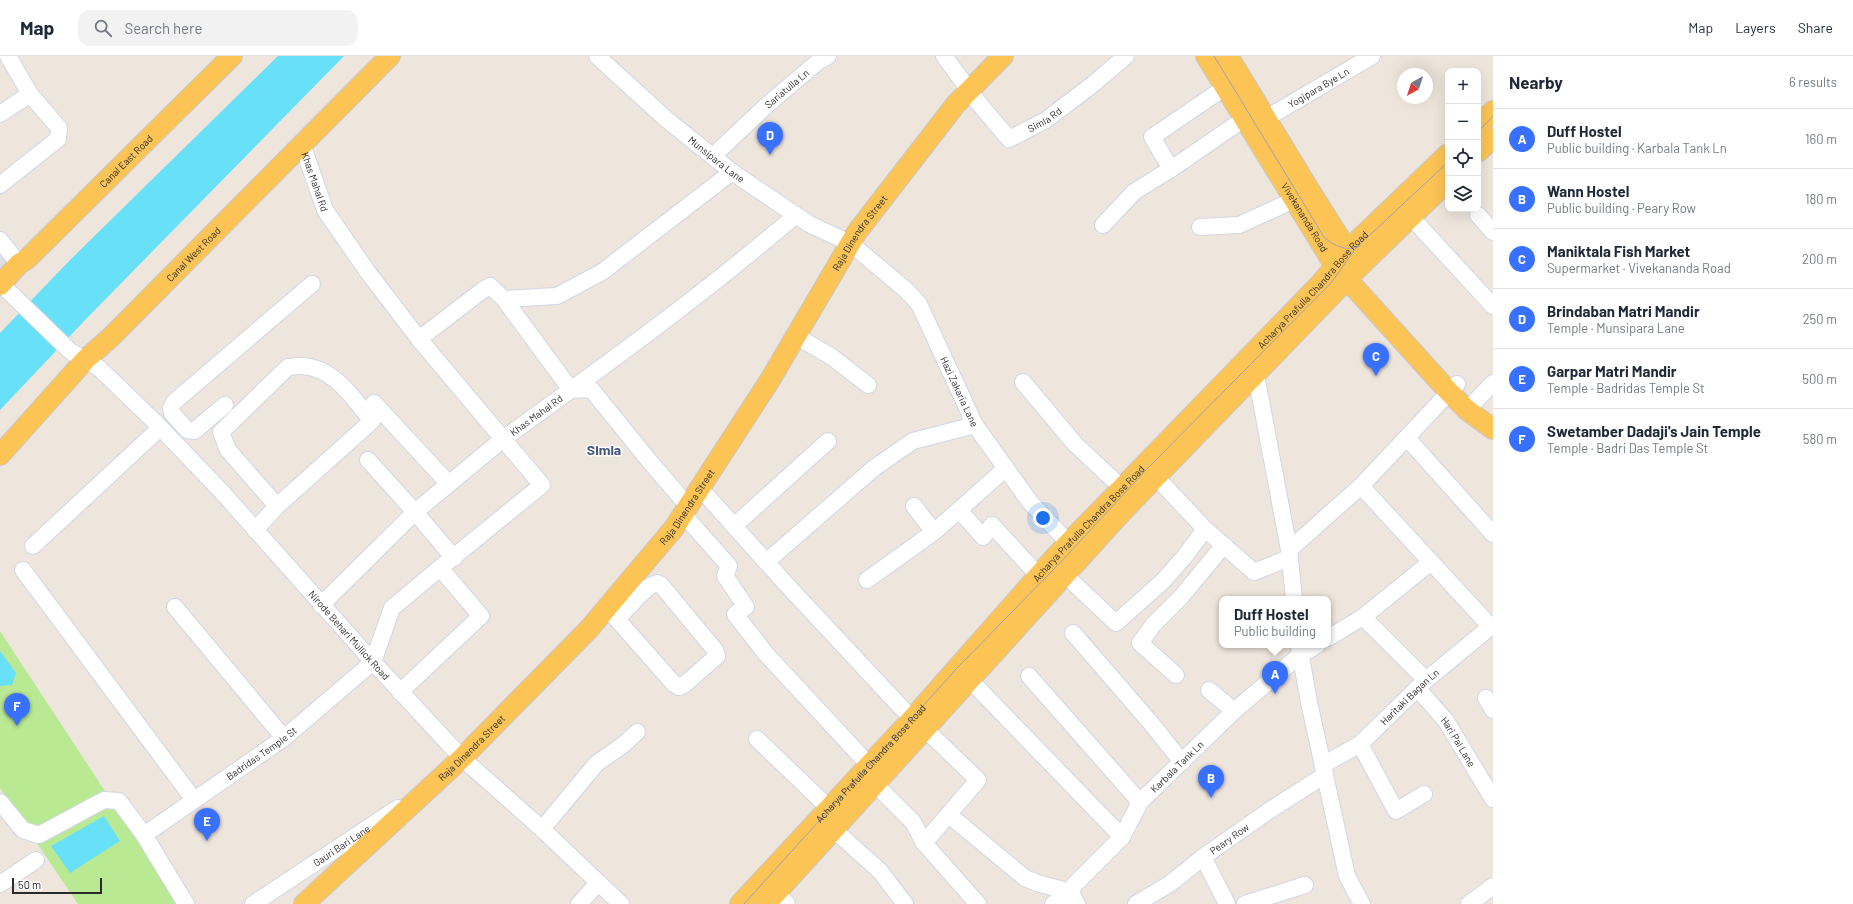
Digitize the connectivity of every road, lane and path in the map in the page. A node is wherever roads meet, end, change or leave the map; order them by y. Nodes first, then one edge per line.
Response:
1 (8, 56) edge
2 (232, 56) edge
3 (390, 56) edge
4 (597, 56) edge
5 (828, 56) edge
6 (944, 56) edge
7 (1003, 56) edge
8 (1126, 56) edge
9 (1206, 56) edge
10 (1228, 56) edge
11 (1372, 56) edge
12 (1224, 88) junction
13 (970, 90) junction
14 (30, 94) junction
15 (1493, 111) edge
16 (0, 114) edge
17 (1265, 118) junction
18 (1244, 119) junction
19 (1481, 123) edge
20 (1493, 138) edge
21 (302, 144) junction
22 (1481, 149) edge
23 (713, 156) junction
24 (1445, 157) edge
25 (1171, 169) junction
26 (732, 172) junction
27 (1445, 184) edge
28 (0, 185) edge
29 (1294, 200) junction
30 (796, 215) junction
31 (1478, 215) dead end
32 (1412, 216) junction
33 (1103, 226) dead end
34 (1200, 227) dead end
35 (1493, 232) edge
36 (0, 240) edge
37 (850, 243) junction
38 (1332, 252) junction
39 (19, 264) junction
40 (1353, 274) junction
41 (312, 284) dead end
42 (5, 288) edge
43 (504, 299) junction
44 (1493, 306) edge
45 (796, 336) junction
46 (419, 339) junction
47 (1254, 353) junction
48 (78, 355) junction
49 (1256, 375) junction
50 (1023, 382) dead end
51 (1493, 383) edge
52 (868, 385) dead end
53 (1453, 388) junction
54 (571, 390) junction
55 (374, 403) dead end
56 (225, 405) dead end
57 (1471, 406) junction
58 (171, 408) junction
59 (157, 425) junction
60 (975, 425) junction
61 (1493, 427) edge
62 (187, 430) junction
63 (1407, 438) junction
64 (503, 439) junction
65 (828, 441) dead end
66 (174, 442) junction
67 (0, 455) edge
68 (368, 460) dead end
69 (1006, 468) junction
70 (1157, 478) junction
71 (449, 484) junction
72 (1362, 486) junction
73 (700, 488) junction
74 (1122, 488) junction
75 (277, 506) junction
76 (914, 506) dead end
77 (686, 510) junction
78 (959, 510) junction
79 (415, 512) junction
80 (257, 524) junction
81 (734, 526) junction
82 (1205, 529) junction
83 (934, 532) junction
84 (1493, 534) edge
85 (1224, 545) junction
86 (33, 546) dead end
87 (1075, 550) junction
88 (1289, 554) junction
89 (454, 558) junction
90 (766, 562) junction
91 (1431, 562) junction
92 (440, 568) junction
93 (23, 570) dead end
94 (1038, 575) junction
95 (1065, 575) junction
96 (867, 580) dead end
97 (637, 586) junction
98 (1294, 596) edge
99 (321, 605) junction
100 (175, 606) dead end
101 (610, 612) junction
102 (1363, 617) junction
103 (1492, 626) edge
104 (1073, 633) dead end
105 (1331, 636) edge
106 (1300, 650) edge
107 (373, 662) junction
108 (1176, 675) dead end
109 (1029, 676) dead end
110 (970, 680) junction
111 (1421, 684) junction
112 (672, 690) dead end
113 (1209, 690) dead end
114 (400, 692) junction
115 (1234, 711) junction
116 (918, 724) junction
117 (637, 732) dead end
118 (284, 738) junction
119 (757, 738) dead end
120 (1360, 744) junction
121 (462, 758) junction
122 (1182, 762) junction
123 (1324, 770) junction
124 (872, 774) junction
125 (429, 788) junction
126 (1424, 794) dead end
127 (1492, 796) edge
128 (194, 800) junction
129 (0, 802) edge
130 (1140, 802) junction
131 (830, 809) junction
132 (949, 815) junction
133 (542, 829) junction
134 (833, 829) junction
135 (144, 835) junction
136 (1122, 837) junction
137 (924, 843) junction
138 (1203, 857) junction
139 (36, 860) dead end
140 (598, 883) junction
141 (0, 884) edge
142 (1305, 885) dead end
143 (1493, 886) edge
144 (1074, 898) edge
145 (777, 900) edge
146 (1475, 902) edge
147 (186, 904) edge
148 (253, 904) edge
149 (304, 904) edge
150 (579, 904) edge
151 (621, 904) edge
152 (740, 904) edge
153 (905, 904) edge
154 (978, 904) edge
155 (1053, 904) edge
156 (1136, 904) edge
157 (1227, 904) edge
158 (1245, 904) edge
159 (1362, 904) edge

1 - 14 street
2 - 39 main road, Canal East Road
3 - 21 main road, Canal West Road
4 - 23 street, Munsipara Lane
5 - 23 street, Sariatulla Ln
6 - 13 street
7 - 13 main road, Raja Dinendra Street
8 - 13 street, Simla Rd
9 - 12 main road, Vivekananda Road
10 - 17 main road, Vivekananda Road
11 - 17 street, Yogipara Bye Ln
12 - 18 main road, Vivekananda Road
12 - 25 street
13 - 37 main road, Raja Dinendra Street
14 - 16 street
14 - 28 street
15 - 19 main road
17 - 38 main road, Vivekananda Road
18 - 25 street
18 - 29 main road, Vivekananda Road
20 - 22 main road
21 - 46 street, Khas Mahal Rd
21 - 48 main road, Canal West Road
23 - 26 street, Munsipara Lane
24 - 38 main road, Acharya Prafulla Chandra Bose Road
25 - 33 street
26 - 30 street, Munsipara Lane
26 - 43 street
27 - 32 main road, Acharya Prafulla Chandra Bose Road
29 - 34 street
29 - 38 main road, Vivekananda Road
30 - 37 street, Munsipara Lane
30 - 54 street, Khas Mahal Rd
31 - 35 street
32 - 40 main road, Acharya Prafulla Chandra Bose Road
32 - 44 street
36 - 39 street
37 - 45 main road, Raja Dinendra Street
37 - 60 street, Hazi Zakaria Lane
38 - 40 main road, Vivekananda Road
38 - 47 main road, Acharya Prafulla Chandra Bose Road
39 - 42 main road, Canal East Road
40 - 49 main road, Acharya Prafulla Chandra Bose Road
40 - 53 main road, Vivekananda Road
41 - 58 street
42 - 48 street, Nirode Behari Mullick Road
43 - 46 street
43 - 54 street
45 - 52 street
45 - 73 main road, Raja Dinendra Street
46 - 64 street, Khas Mahal Rd
47 - 49 street
47 - 74 main road, Acharya Prafulla Chandra Bose Road
48 - 59 street, Nirode Behari Mullick Road
48 - 67 main road, Canal West Road
49 - 70 main road, Acharya Prafulla Chandra Bose Road
49 - 88 street
50 - 74 street
51 - 57 street
53 - 57 main road, Vivekananda Road
53 - 63 street
54 - 64 street, Khas Mahal Rd
54 - 77 street
55 - 71 street
56 - 62 street
57 - 61 main road, Vivekananda Road
58 - 59 street
58 - 62 street
59 - 66 street, Nirode Behari Mullick Road
59 - 86 street
60 - 69 street, Hazi Zakaria Lane
60 - 90 street
62 - 66 street
63 - 72 street
63 - 84 street
64 - 71 street
64 - 89 street
65 - 81 street
66 - 80 street, Nirode Behari Mullick Road
68 - 79 street
69 - 78 street
69 - 87 street, Hazi Zakaria Lane
70 - 82 street
70 - 87 main road, Acharya Prafulla Chandra Bose Road
71 - 79 street
72 - 88 street
72 - 91 street
73 - 77 main road, Raja Dinendra Street
73 - 81 street
74 - 87 main road, Acharya Prafulla Chandra Bose Road
75 - 75 street
75 - 80 street
76 - 83 street
77 - 97 main road, Raja Dinendra Street
77 - 124 street
78 - 83 street
78 - 94 street
79 - 89 street
79 - 99 street
80 - 99 street, Nirode Behari Mullick Road
81 - 90 street
82 - 85 street
82 - 95 street
83 - 96 street
85 - 88 street
85 - 108 street
87 - 94 main road, Acharya Prafulla Chandra Bose Road
87 - 95 main road, Acharya Prafulla Chandra Bose Road
88 - 98 street
89 - 92 street
90 - 116 street
91 - 102 street
91 - 103 street
92 - 107 street
92 - 114 street
93 - 128 street
94 - 116 main road, Acharya Prafulla Chandra Bose Road
95 - 110 main road, Acharya Prafulla Chandra Bose Road
97 - 101 main road, Raja Dinendra Street
97 - 101 street
99 - 107 street, Nirode Behari Mullick Road
100 - 118 street
101 - 112 street
101 - 121 main road, Raja Dinendra Street
102 - 105 street
102 - 111 street, Hari Pal Lane
103 - 111 street, Haritaki Bagan Ln
104 - 122 street
106 - 115 street, Karbala Tank Ln
106 - 123 street
107 - 114 street, Nirode Behari Mullick Road
107 - 118 street, Badridas Temple St
109 - 130 street
110 - 116 main road, Acharya Prafulla Chandra Bose Road
110 - 136 street
111 - 120 street, Haritaki Bagan Ln
111 - 127 street, Hari Pal Lane
113 - 115 street
114 - 121 street, Nirode Behari Mullick Road
115 - 122 street, Karbala Tank Ln
116 - 124 main road, Acharya Prafulla Chandra Bose Road
116 - 132 street
117 - 133 street
118 - 128 street, Badridas Temple St
119 - 131 street
120 - 123 street, Haritaki Bagan Ln
120 - 126 street
121 - 125 main road, Raja Dinendra Street
121 - 133 street, Nirode Behari Mullick Road
122 - 130 street, Karbala Tank Ln
123 - 138 street, Peary Row
123 - 159 street
124 - 131 main road, Acharya Prafulla Chandra Bose Road
124 - 134 main road, Acharya Prafulla Chandra Bose Road
124 - 137 street
125 - 148 street, Gauri Bari Lane
125 - 149 main road, Raja Dinendra Street
128 - 135 street, Badridas Temple St
129 - 135 street
130 - 136 street, Karbala Tank Ln
131 - 152 main road, Acharya Prafulla Chandra Bose Road
132 - 137 street
132 - 144 street
133 - 140 street, Nirode Behari Mullick Road
134 - 145 main road, Acharya Prafulla Chandra Bose Road
134 - 153 street
135 - 147 street
136 - 144 street, Karbala Tank Ln
137 - 154 street
138 - 156 street, Peary Row
138 - 157 street
139 - 141 street
140 - 150 street
140 - 151 street, Nirode Behari Mullick Road
142 - 158 street
143 - 146 street
144 - 155 street, Karbala Tank Ln

